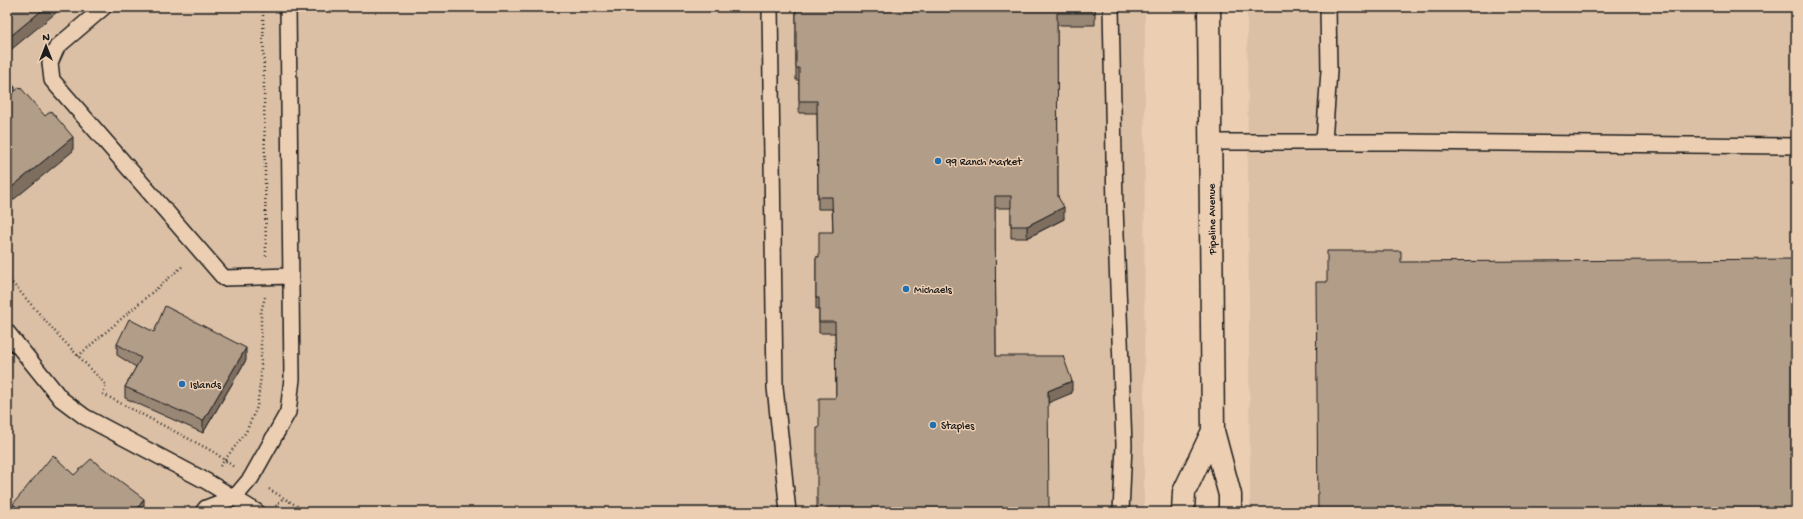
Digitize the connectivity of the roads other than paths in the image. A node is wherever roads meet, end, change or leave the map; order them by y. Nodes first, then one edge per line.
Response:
1 (104, 7) edge
2 (288, 7) edge
3 (770, 7) edge
4 (1111, 7) edge
5 (1209, 7) edge
6 (1328, 7) edge
7 (1210, 142) junction
8 (1324, 142) junction
9 (1796, 146) edge
10 (290, 276) junction
11 (7, 332) edge
12 (1213, 431) junction
13 (234, 505) edge
14 (203, 512) edge
15 (257, 512) edge
16 (788, 512) edge
17 (1121, 512) edge
18 (1183, 512) edge
19 (1230, 512) edge

1 - 10 lane
2 - 10 lane
3 - 16 lane
4 - 17 lane
5 - 7 main road, Pipeline Avenue
6 - 8 lane
7 - 8 lane
7 - 12 main road, Pipeline Avenue
8 - 9 lane
10 - 13 lane
11 - 13 lane
12 - 18 main road, Pipeline Avenue
12 - 19 main road, Pipeline Avenue
13 - 14 lane
13 - 15 lane

